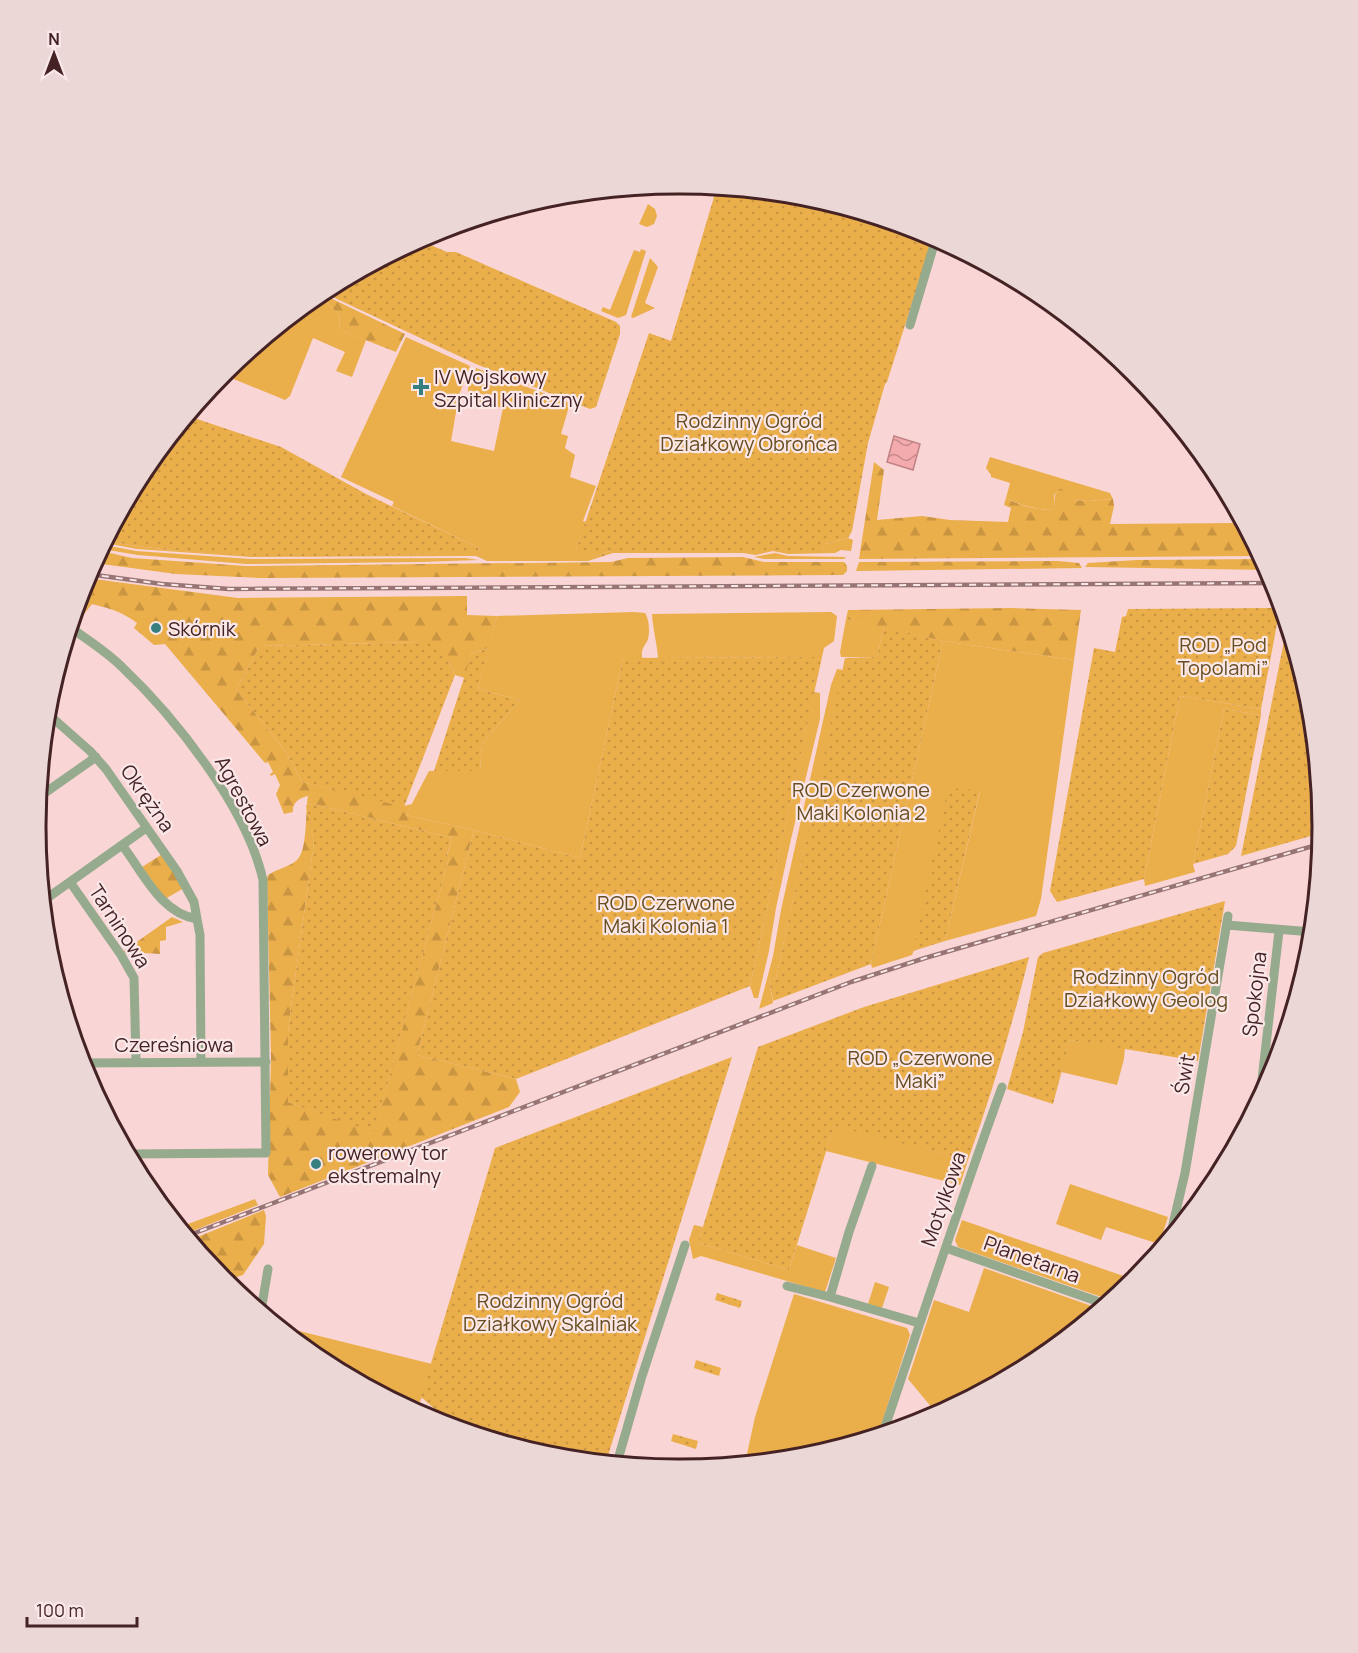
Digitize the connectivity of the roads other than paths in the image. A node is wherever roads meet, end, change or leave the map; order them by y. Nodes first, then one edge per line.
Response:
1 (933, 247) edge
2 (910, 325) dead end
3 (77, 633) edge
4 (56, 721) edge
5 (96, 757) junction
6 (48, 791) edge
7 (146, 828) junction
8 (122, 846) junction
9 (69, 882) junction
10 (51, 895) edge
11 (197, 919) junction
12 (1227, 921) joint
13 (1279, 931) junction
14 (1302, 932) edge
15 (136, 1062) junction
16 (201, 1062) junction
17 (266, 1062) junction
18 (93, 1063) edge
19 (1263, 1068) edge
20 (1002, 1087) dead end
21 (138, 1154) edge
22 (872, 1166) dead end
23 (1174, 1221) edge
24 (685, 1245) dead end
25 (946, 1248) junction
26 (268, 1269) dead end
27 (787, 1286) dead end
28 (830, 1297) junction
29 (1097, 1301) edge
30 (262, 1302) edge
31 (919, 1323) junction
32 (886, 1424) edge
33 (619, 1456) edge

1 - 2 street
3 - 17 street, Agrestowa
4 - 5 street, Okrężna
5 - 6 street
5 - 7 street, Okrężna
7 - 8 street
7 - 11 street, Okrężna
8 - 9 street
8 - 11 street
9 - 10 street
9 - 15 street, Tarninowa
11 - 16 street, Okrężna
12 - 13 street, Spokojna
12 - 23 street, Świt
13 - 14 street, Spokojna
13 - 19 street, Spokojna
15 - 16 street, Czereśniowa
15 - 18 street, Czereśniowa
16 - 17 street, Czereśniowa
17 - 21 street, Agrestowa
20 - 25 street, Motylkowa
22 - 28 street
24 - 33 street
25 - 29 street, Planetarna
25 - 31 street, Motylkowa
26 - 30 street
27 - 28 street
28 - 31 street
31 - 32 street, Motylkowa

